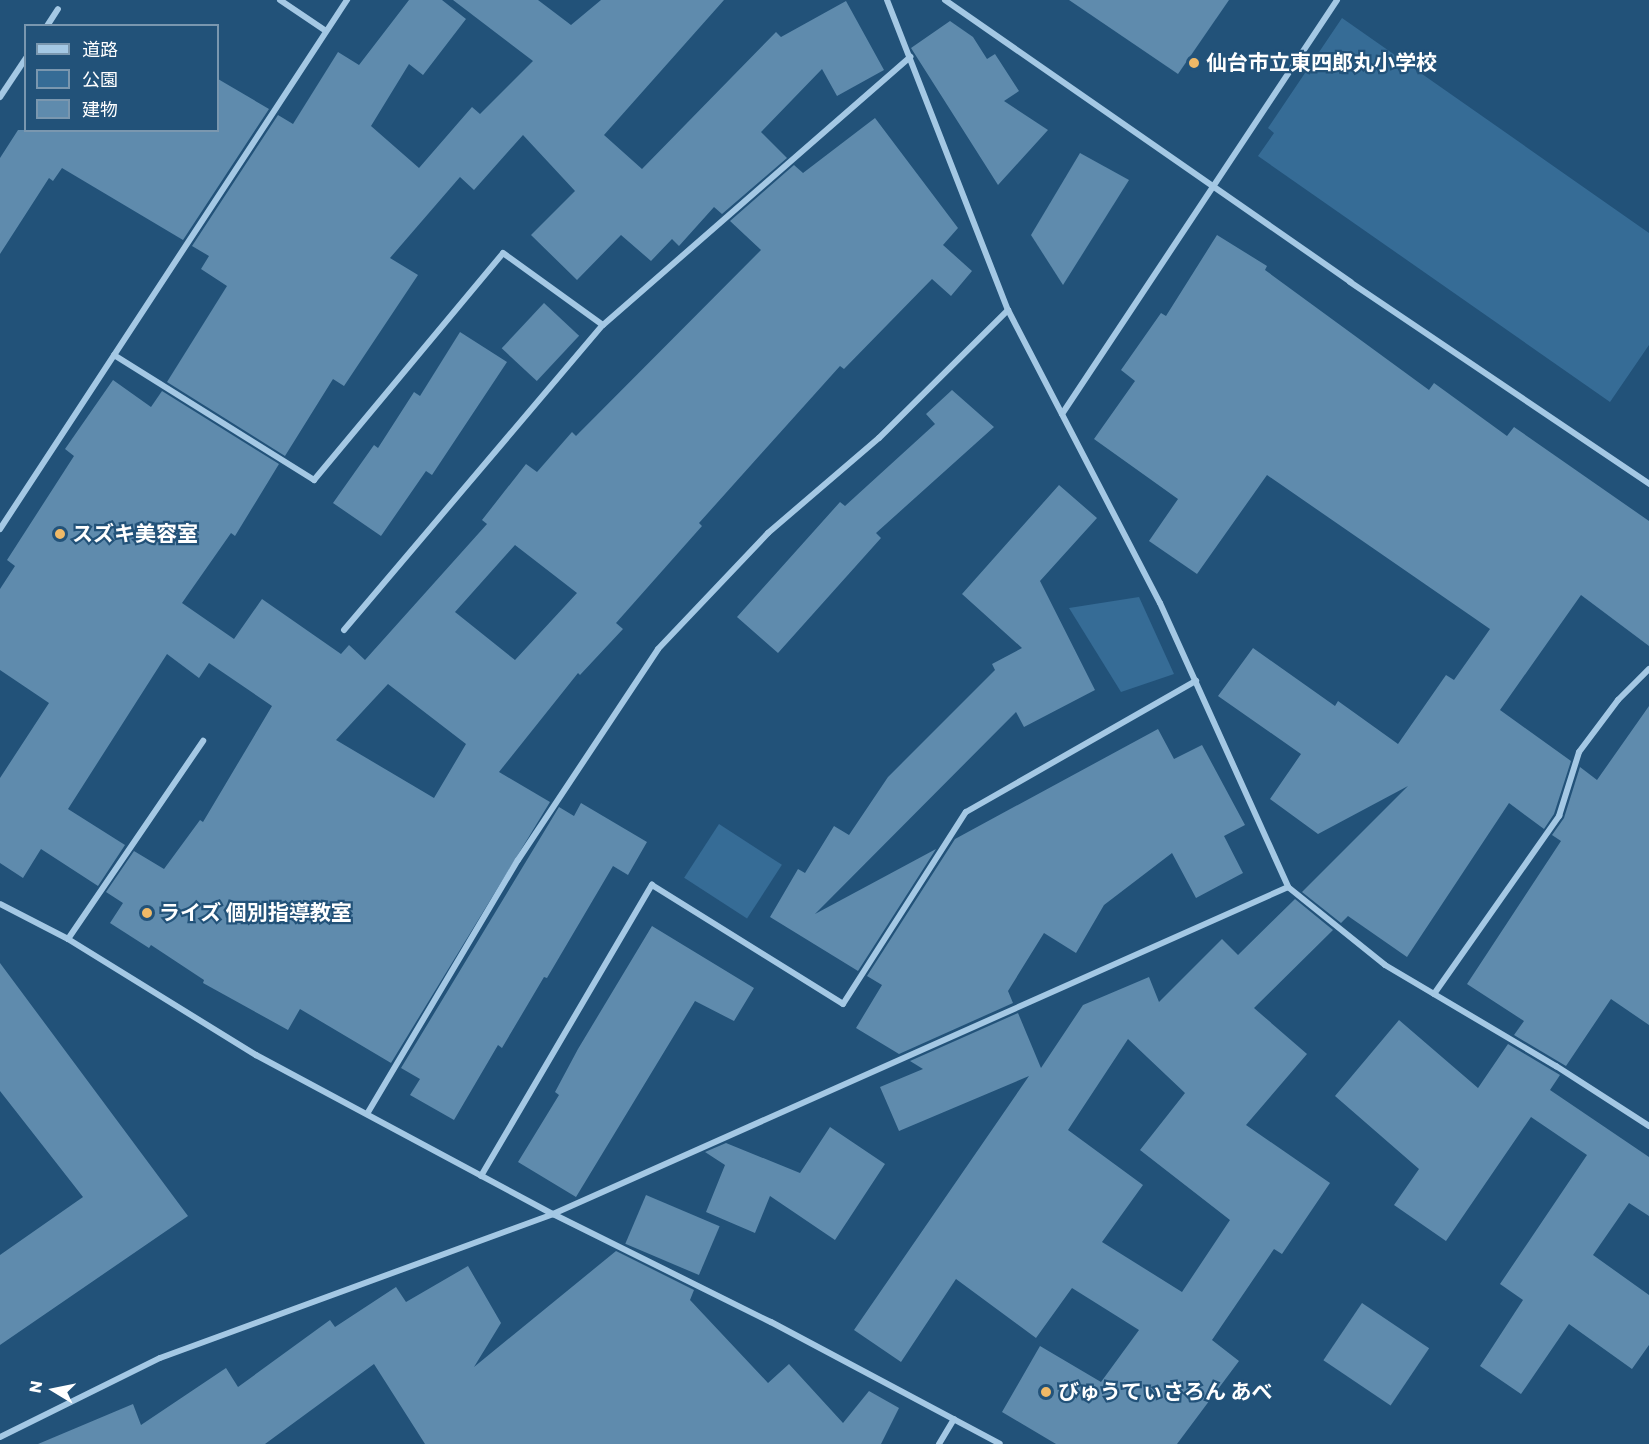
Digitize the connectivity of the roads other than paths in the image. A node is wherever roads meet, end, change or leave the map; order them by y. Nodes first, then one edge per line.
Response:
1 (280, 0) edge
2 (346, 0) edge
3 (887, 0) edge
4 (945, 0) edge
5 (1337, 0) edge
6 (58, 9) dead end
7 (48, 24) edge
8 (326, 31) junction
9 (910, 57) junction
10 (24, 61) edge
11 (0, 97) edge
12 (1212, 183) junction
13 (1008, 310) junction
14 (603, 325) junction
15 (114, 355) junction
16 (1062, 414) junction
17 (1649, 484) edge
18 (0, 529) edge
19 (344, 630) dead end
20 (1649, 669) edge
21 (1196, 681) junction
22 (203, 741) dead end
23 (1288, 887) junction
24 (0, 904) edge
25 (68, 939) junction
26 (1434, 994) junction
27 (367, 1114) junction
28 (1649, 1126) edge
29 (481, 1176) junction
30 (553, 1215) junction
31 (954, 1419) junction
32 (0, 1437) edge
33 (939, 1444) edge
34 (1000, 1444) edge

1 - 8 street
2 - 8 street
3 - 9 street
4 - 12 street
5 - 12 street
6 - 7 street
8 - 15 street
9 - 13 street
9 - 14 street
10 - 11 street
12 - 16 street
12 - 17 street
13 - 16 street
13 - 27 street
14 - 15 street
14 - 19 street
15 - 18 street
16 - 21 street
20 - 26 street
21 - 23 street
21 - 29 street
22 - 25 street
23 - 26 street
23 - 30 street
24 - 25 street
25 - 27 street
26 - 28 street
27 - 29 street
29 - 30 street
30 - 31 street
30 - 32 street
31 - 33 street
31 - 34 street

